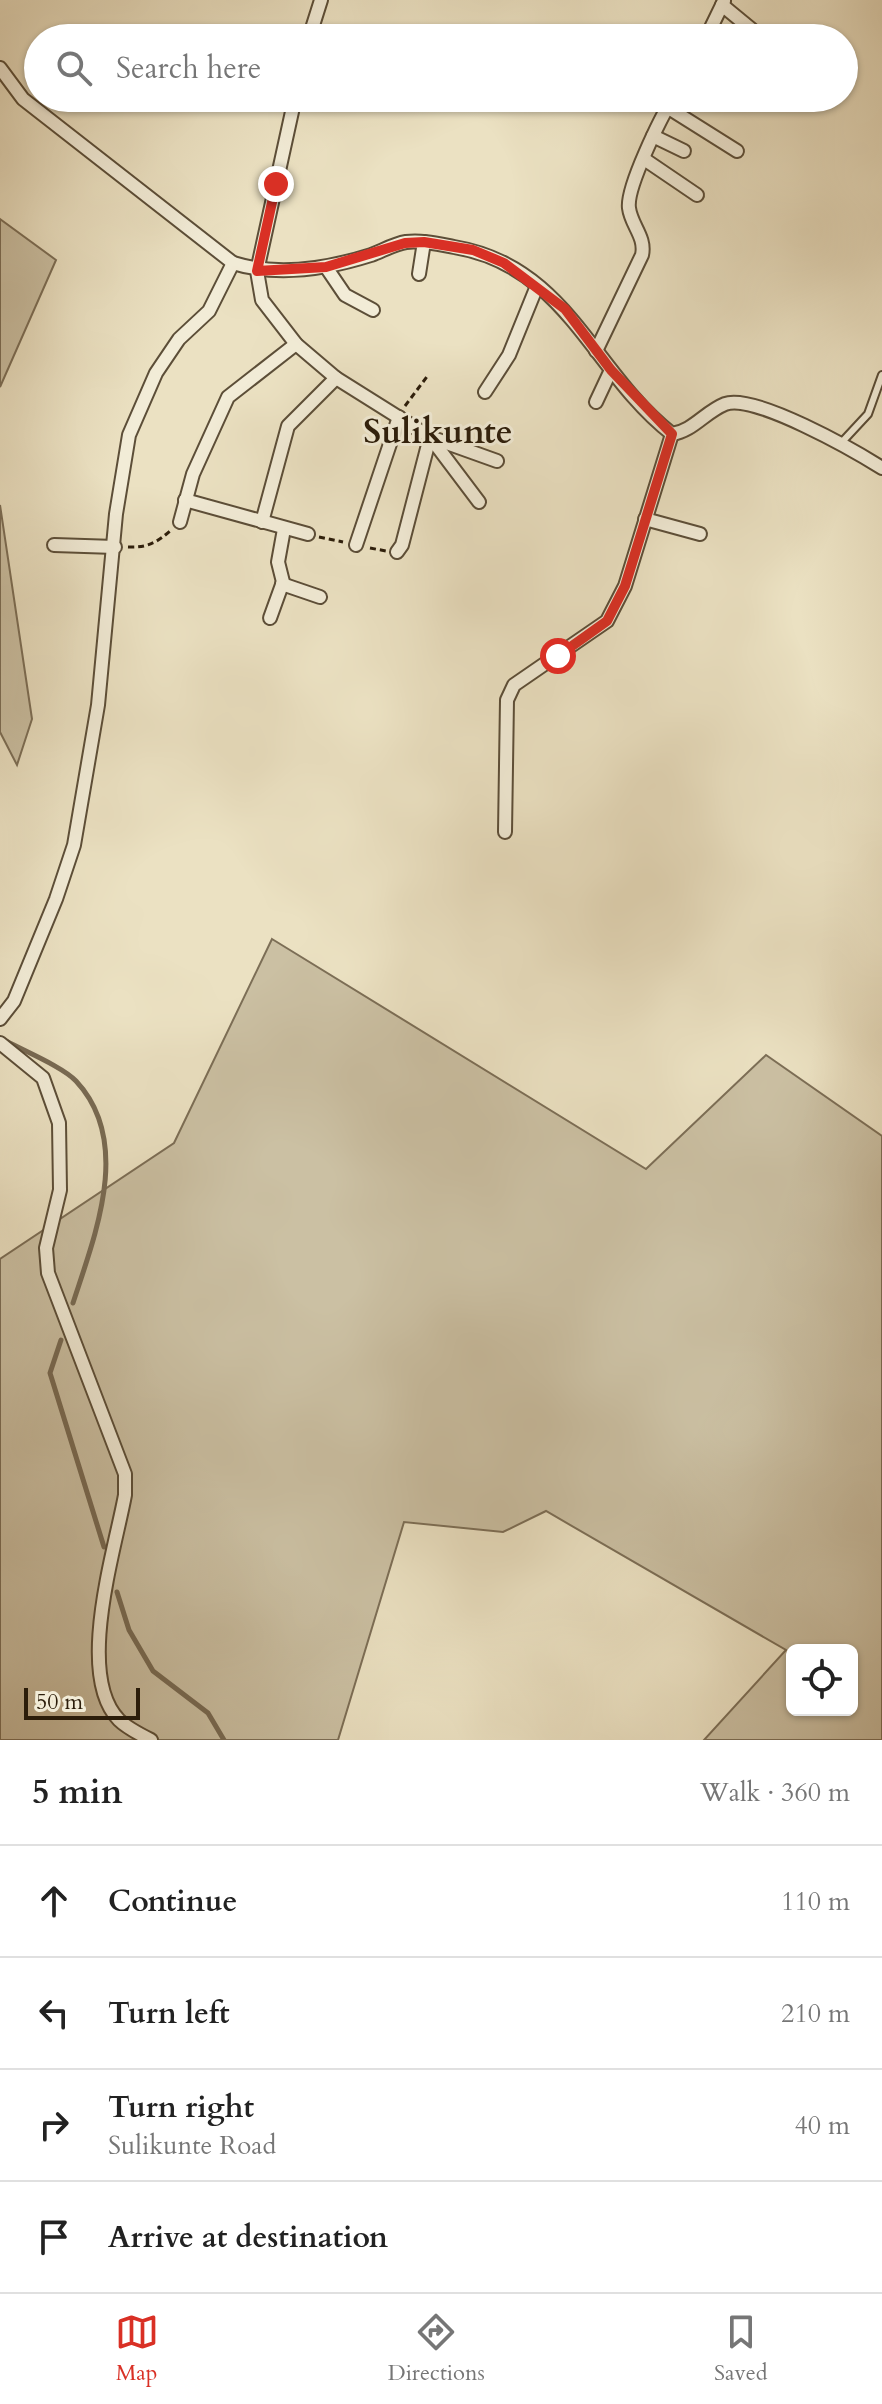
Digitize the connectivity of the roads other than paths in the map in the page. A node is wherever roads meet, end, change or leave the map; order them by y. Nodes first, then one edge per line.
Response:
1 (321, 0) edge
2 (723, 2) edge
3 (313, 24) edge
4 (713, 24) edge
5 (747, 24) edge
6 (0, 68) edge
7 (24, 100) edge
8 (40, 112) edge
9 (292, 112) edge
10 (665, 112) edge
11 (684, 112) edge
12 (653, 136) junction
13 (684, 151) dead end
14 (737, 151) dead end
15 (644, 159) junction
16 (697, 195) dead end
17 (424, 242) junction
18 (233, 263) junction
19 (326, 267) junction
20 (257, 271) junction
21 (419, 274) dead end
22 (537, 286) junction
23 (373, 310) dead end
24 (296, 344) junction
25 (596, 351) junction
26 (611, 370) junction
27 (882, 375) edge
28 (336, 378) junction
29 (485, 392) dead end
30 (596, 402) dead end
31 (399, 417) junction
32 (672, 434) junction
33 (430, 437) junction
34 (842, 442) junction
35 (497, 461) dead end
36 (882, 468) edge
37 (185, 500) junction
38 (479, 502) dead end
39 (645, 519) junction
40 (180, 522) road end
41 (262, 522) junction
42 (284, 529) junction
43 (308, 534) road end
44 (700, 534) dead end
45 (54, 545) dead end
46 (356, 545) road end
47 (115, 547) junction
48 (397, 552) road end
49 (282, 584) junction
50 (320, 597) dead end
51 (270, 618) dead end
52 (505, 832) dead end
53 (0, 1019) edge
54 (0, 1043) edge
55 (151, 1740) edge

1 - 3 street
2 - 4 street
2 - 5 street
6 - 7 street
8 - 18 street
9 - 20 street
10 - 12 street
11 - 14 street
12 - 13 street
12 - 15 street
15 - 16 street
15 - 25 street
17 - 19 street
17 - 21 street
17 - 22 street
18 - 20 street
18 - 47 street
19 - 20 street
19 - 23 street
20 - 24 street
22 - 25 street
22 - 29 street
24 - 28 street
24 - 37 street
25 - 26 street
26 - 30 street
26 - 32 street
27 - 34 lane
28 - 31 street
28 - 41 street
31 - 33 street
31 - 46 street
32 - 34 street
32 - 39 street
33 - 35 street
33 - 38 street
33 - 48 street
34 - 36 street
37 - 40 street
37 - 41 street
39 - 44 street
39 - 52 street
41 - 42 street
42 - 43 street
42 - 49 street
45 - 47 street
47 - 53 street
49 - 50 street
49 - 51 street
54 - 55 street

